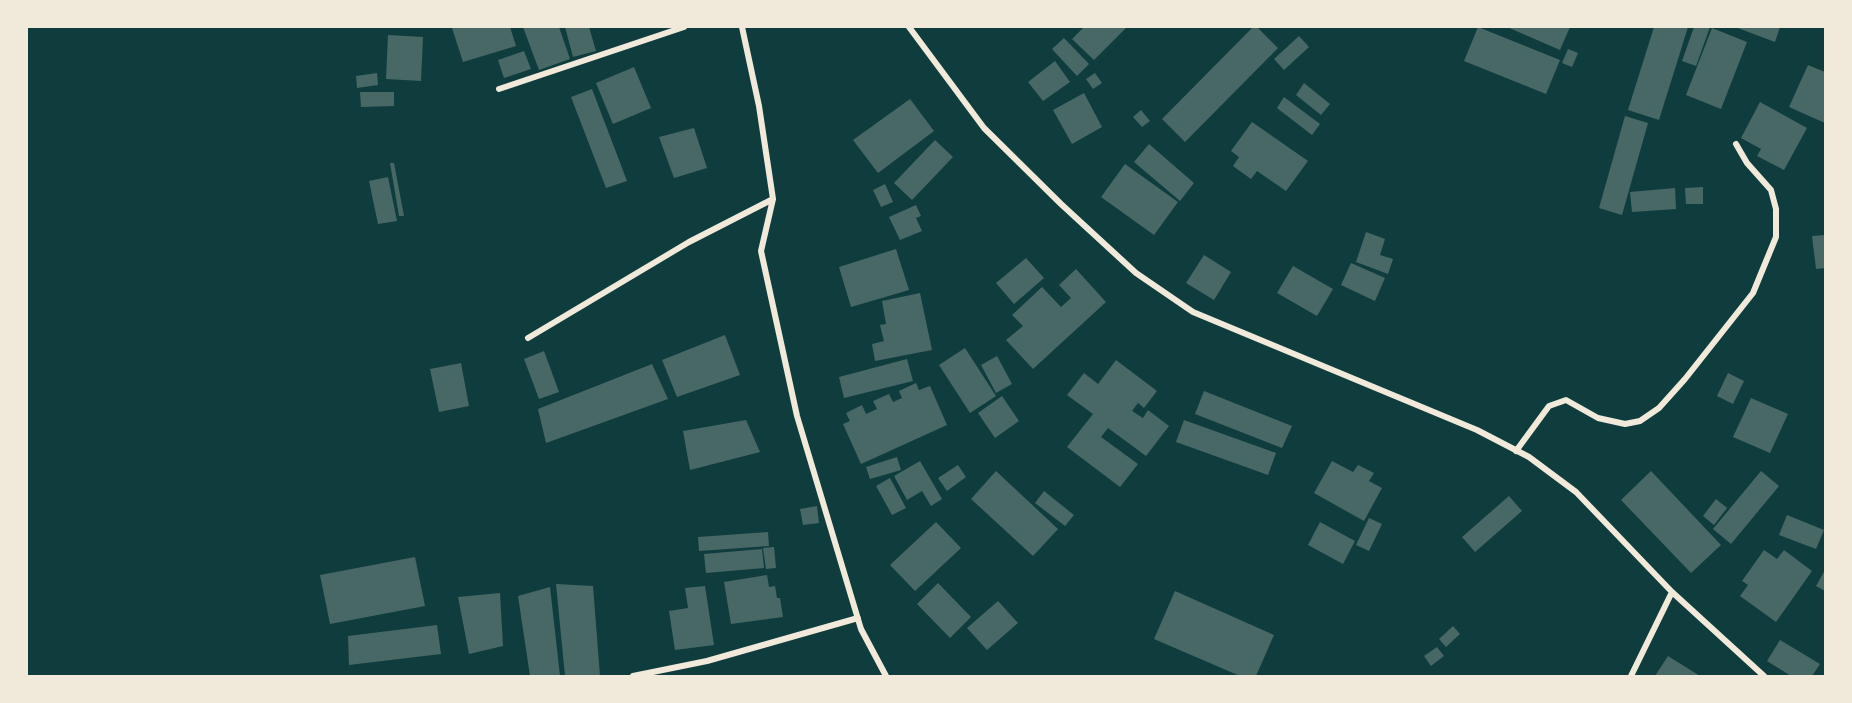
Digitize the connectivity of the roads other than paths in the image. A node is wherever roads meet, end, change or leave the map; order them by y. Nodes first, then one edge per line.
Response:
1 (684, 27) edge
2 (742, 27) edge
3 (909, 27) edge
4 (499, 89) dead end
5 (1736, 144) dead end
6 (773, 200) junction
7 (528, 338) dead end
8 (1516, 451) junction
9 (1672, 592) junction
10 (858, 618) junction
11 (633, 676) edge
12 (886, 676) edge
13 (1631, 676) edge
14 (1764, 676) edge

1 - 4 street
2 - 6 street
3 - 8 street
5 - 8 street
6 - 7 street
6 - 10 street
8 - 9 street
9 - 13 street
9 - 14 street
10 - 11 street
10 - 12 street

